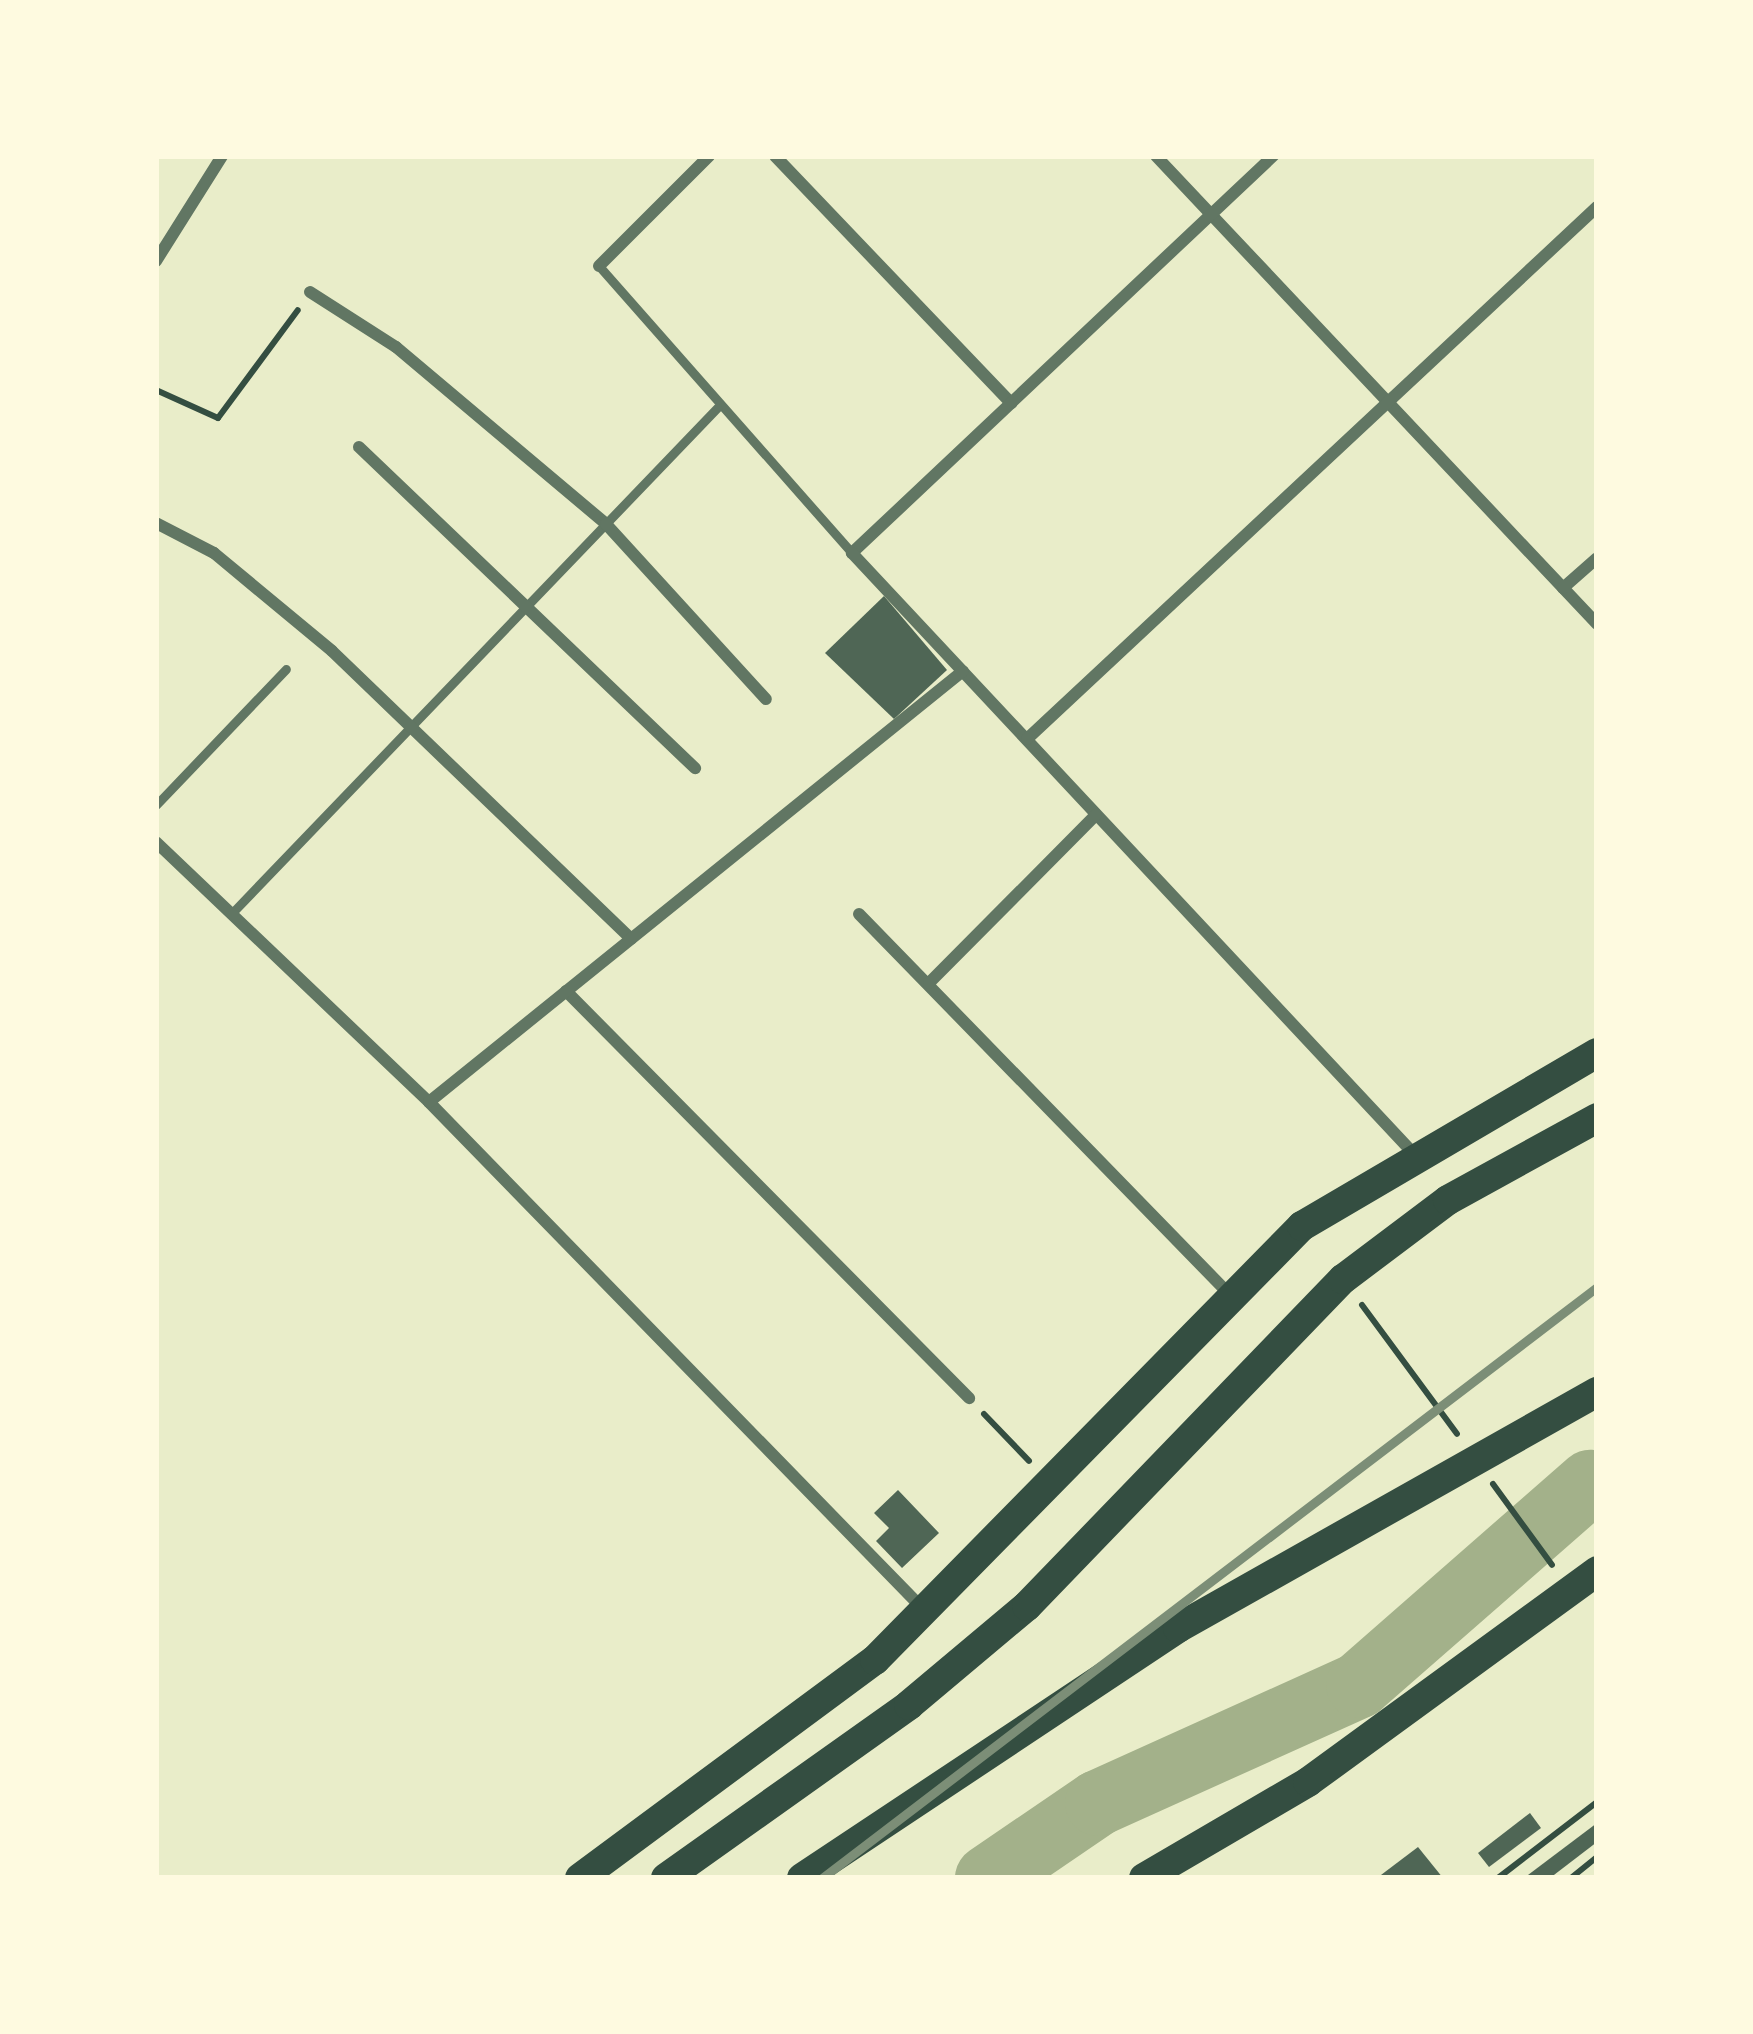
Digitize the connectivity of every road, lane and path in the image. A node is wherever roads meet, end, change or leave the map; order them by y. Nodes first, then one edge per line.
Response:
1 (222, 156) edge
2 (709, 156) edge
3 (775, 156) edge
4 (1156, 156) edge
5 (1273, 156) edge
6 (1597, 207) edge
7 (1210, 215) junction
8 (156, 261) edge
9 (599, 266) joint
10 (310, 292) joint
11 (156, 390) edge
12 (1011, 403) junction
13 (1385, 404) junction
14 (717, 408) junction
15 (359, 447) dead end
16 (156, 523) edge
17 (605, 524) junction
18 (852, 553) junction
19 (1597, 558) edge
20 (1563, 589) junction
21 (526, 607) junction
22 (1597, 624) edge
23 (286, 669) dead end
24 (963, 671) junction
25 (766, 699) dead end
26 (412, 727) junction
27 (1027, 740) junction
28 (694, 768) dead end
29 (156, 805) edge
30 (1096, 815) junction
31 (156, 842) edge
32 (232, 914) junction
33 (859, 914) dead end
34 (631, 939) junction
35 (929, 983) junction
36 (566, 992) junction
37 (1597, 1054) edge
38 (429, 1102) junction
39 (1597, 1118) edge
40 (1414, 1154) junction
41 (1230, 1295) junction
42 (1597, 1392) edge
43 (969, 1399) joint
44 (1049, 1483) junction
45 (1597, 1571) edge
46 (925, 1611) junction
47 (1597, 1802) edge
48 (850, 1844) junction
49 (1597, 1857) edge
50 (580, 1878) edge
51 (666, 1878) edge
52 (802, 1878) edge
53 (854, 1878) edge
54 (1144, 1878) edge
55 (1498, 1878) edge
56 (1571, 1878) edge

1 - 8 street
2 - 9 street
3 - 12 street
4 - 7 street
5 - 7 street
6 - 13 street
7 - 12 street
7 - 13 street
9 - 14 lane
10 - 11 path
10 - 17 street
12 - 18 street
13 - 20 street
13 - 27 street
14 - 17 lane
14 - 18 lane
15 - 21 street
16 - 26 street
17 - 21 lane
17 - 25 street
18 - 24 street
19 - 20 street
20 - 22 street
21 - 26 lane
21 - 28 street
23 - 29 lane
24 - 27 street
24 - 34 street
26 - 32 lane
26 - 34 street
27 - 30 street
30 - 35 street
30 - 40 street
31 - 32 street
32 - 38 street
33 - 35 street
34 - 36 street
35 - 41 street
36 - 38 street
36 - 43 street
37 - 40 main road
38 - 46 street
39 - 51 main road
40 - 41 main road
41 - 44 main road
42 - 48 main road
43 - 44 path
44 - 46 main road
45 - 54 main road
46 - 50 main road
47 - 55 path
48 - 52 main road
48 - 53 main road
49 - 56 path

